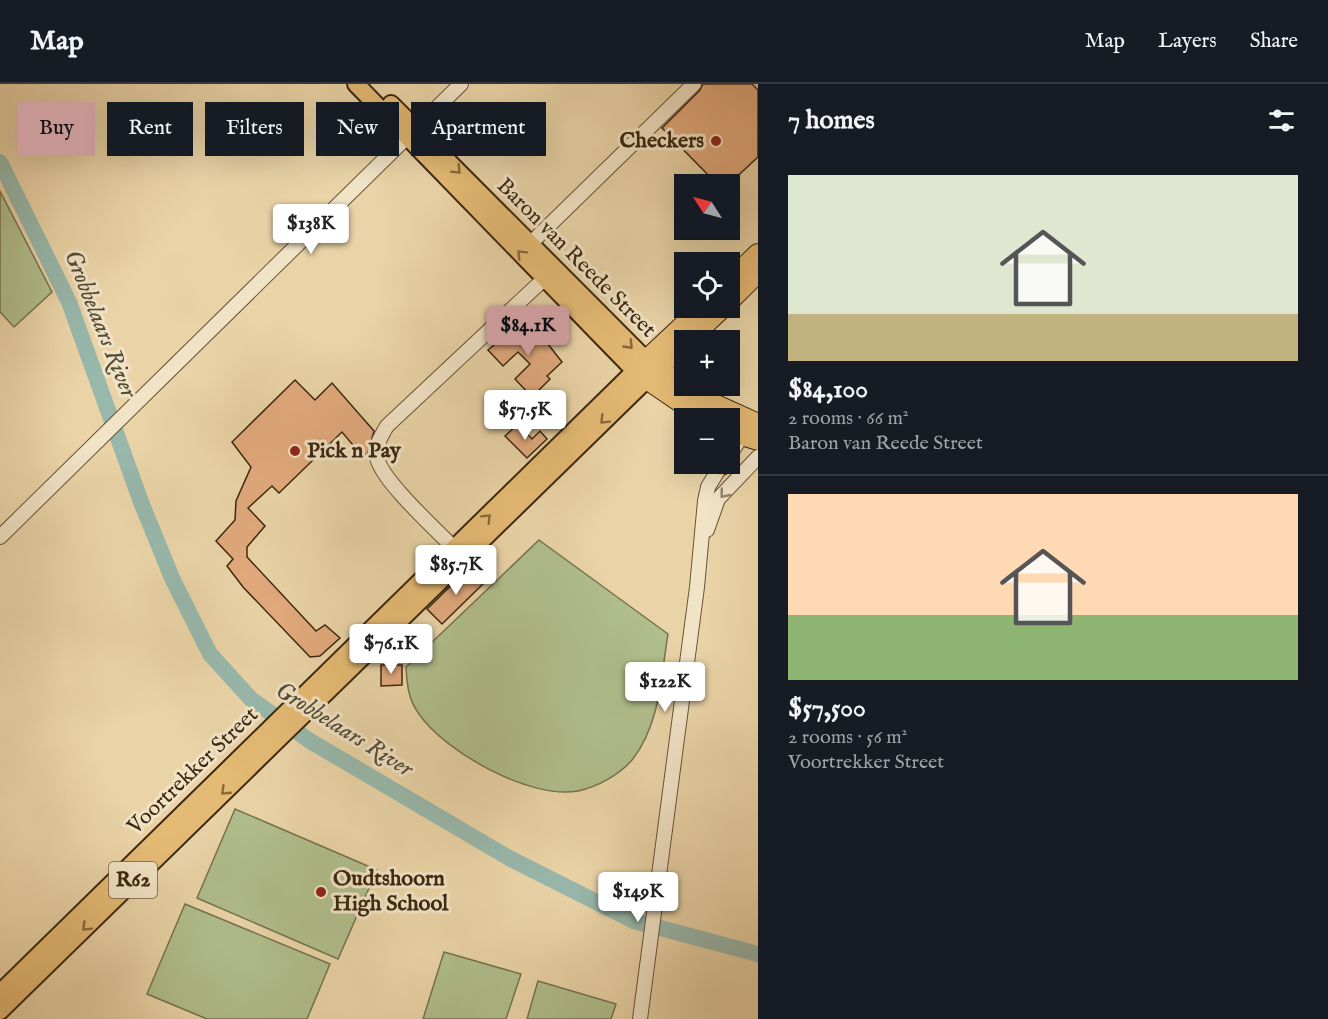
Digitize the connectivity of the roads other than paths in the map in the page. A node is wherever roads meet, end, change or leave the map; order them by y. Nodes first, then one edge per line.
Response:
1 (356, 84) edge
2 (372, 84) edge
3 (461, 84) edge
4 (694, 84) edge
5 (443, 102) edge
6 (411, 132) edge
7 (411, 132) edge
8 (411, 134) edge
9 (433, 156) edge
10 (436, 156) edge
11 (530, 244) junction
12 (756, 265) edge
13 (740, 275) edge
14 (545, 278) junction
15 (740, 286) edge
16 (693, 318) edge
17 (711, 318) edge
18 (699, 330) edge
19 (674, 352) edge
20 (646, 370) junction
21 (692, 408) edge
22 (747, 431) edge
23 (758, 458) edge
24 (716, 474) edge
25 (0, 537) edge
26 (703, 538) junction
27 (460, 553) junction
28 (264, 745) junction
29 (0, 993) edge
30 (0, 1011) edge
31 (640, 1019) edge

1 - 6 main road, Baron van Reede Street
2 - 7 main road, Baron van Reede Street
3 - 5 street
4 - 11 street
8 - 25 street
14 -> 9 main road, Baron van Reede Street
10 -> 11 main road, Baron van Reede Street
11 -> 20 main road, Baron van Reede Street
12 - 13 highway
12 - 15 highway
14 - 20 main road, Baron van Reede Street
14 - 27 street
16 - 20 highway, Voortrekker Street
17 - 18 highway
19 - 20 highway, Voortrekker Street
20 - 21 highway
20 - 22 highway
20 - 27 main road, Voortrekker Street / R62
23 -> 26 street
24 - 26 street
26 - 31 street
27 - 28 main road, Voortrekker Street / R62
28 - 29 main road, Voortrekker Street / R62
28 -> 30 main road, Voortrekker Street / R62

